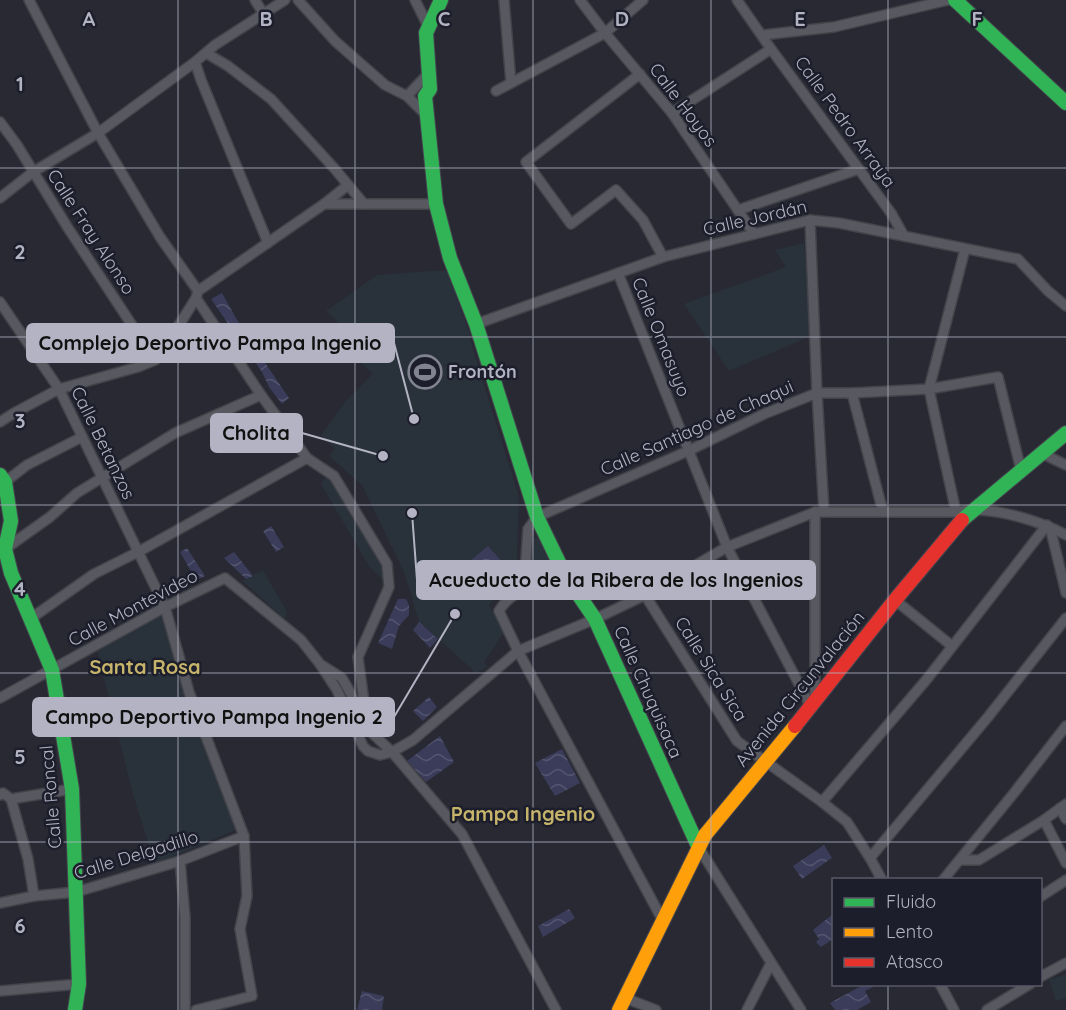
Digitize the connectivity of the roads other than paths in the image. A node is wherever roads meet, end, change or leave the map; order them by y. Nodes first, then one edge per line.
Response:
1 (29, 0) edge
2 (255, 0) edge
3 (285, 0) edge
4 (298, 0) edge
5 (415, 0) edge
6 (441, 0) edge
7 (504, 0) edge
8 (580, 0) edge
9 (643, 0) edge
10 (737, 0) edge
11 (948, 0) edge
12 (955, 0) edge
13 (263, 13) junction
14 (429, 28) junction
15 (605, 33) junction
16 (762, 35) junction
17 (771, 50) junction
18 (206, 53) junction
19 (195, 62) junction
20 (429, 73) junction
21 (640, 74) junction
22 (511, 83) junction
23 (496, 91) dead end
24 (407, 96) junction
25 (1066, 103) edge
26 (672, 113) junction
27 (427, 117) junction
28 (0, 122) edge
29 (98, 132) junction
30 (859, 169) junction
31 (33, 172) junction
32 (348, 185) junction
33 (0, 198) edge
34 (324, 204) junction
35 (364, 204) junction
36 (436, 204) junction
37 (738, 210) junction
38 (810, 220) junction
39 (754, 234) junction
40 (904, 236) junction
41 (268, 243) junction
42 (965, 249) junction
43 (663, 256) junction
44 (618, 273) junction
45 (197, 294) junction
46 (0, 302) edge
47 (1066, 306) edge
48 (476, 324) junction
49 (155, 360) junction
50 (59, 389) junction
51 (928, 389) junction
52 (817, 393) junction
53 (852, 393) junction
54 (261, 395) junction
55 (0, 422) edge
56 (1066, 434) edge
57 (82, 437) junction
58 (688, 451) junction
59 (1041, 453) junction
60 (307, 458) junction
61 (1066, 465) edge
62 (1021, 470) junction
63 (102, 477) junction
64 (2, 480) edge
65 (974, 510) junction
66 (820, 512) junction
67 (883, 512) junction
68 (956, 512) junction
69 (537, 517) junction
70 (1048, 526) junction
71 (1066, 535) edge
72 (727, 547) junction
73 (5, 549) junction
74 (138, 552) junction
75 (6, 575) edge
76 (565, 575) junction
77 (524, 589) junction
78 (1066, 593) edge
79 (645, 595) junction
80 (895, 600) junction
81 (165, 606) junction
82 (1066, 618) edge
83 (30, 619) junction
84 (595, 619) junction
85 (952, 646) junction
86 (518, 651) junction
87 (320, 664) junction
88 (52, 670) junction
89 (0, 698) edge
90 (813, 704) junction
91 (367, 722) junction
92 (1066, 726) edge
93 (392, 752) junction
94 (765, 762) junction
95 (72, 789) junction
96 (0, 795) edge
97 (11, 799) junction
98 (822, 802) junction
99 (1063, 806) edge
100 (1066, 819) edge
101 (1044, 820) junction
102 (244, 836) junction
103 (699, 848) junction
104 (870, 858) junction
105 (960, 860) junction
106 (180, 861) junction
107 (1066, 863) edge
108 (881, 878) edge
109 (944, 878) edge
110 (1066, 880) edge
111 (76, 892) junction
112 (34, 896) junction
113 (1042, 896) edge
114 (0, 903) edge
115 (663, 921) junction
116 (771, 963) junction
117 (1066, 963) edge
118 (1042, 976) edge
119 (79, 984) junction
120 (941, 986) edge
121 (1027, 986) edge
122 (0, 991) edge
123 (622, 1004) edge
124 (75, 1010) edge
125 (185, 1010) edge
126 (196, 1010) edge
127 (556, 1010) edge
128 (656, 1010) edge
129 (747, 1010) edge
130 (801, 1010) edge
131 (954, 1010) edge
132 (987, 1010) edge

1 - 29 street
2 - 13 street
3 - 13 street
4 - 24 street
5 - 14 street, Calle Chuquisaca
6 - 14 main road, Calle Chuquisaca
7 - 22 street
8 - 15 street, Calle Hoyos
9 - 15 street
10 - 16 street, Calle Pedro Arraya
11 - 16 street
12 - 25 main road
13 - 18 street
14 - 20 main road, Calle Chuquisaca
15 - 21 street, Calle Hoyos
15 - 22 street
16 - 17 street, Calle Pedro Arraya
17 - 26 street
17 - 30 street, Calle Pedro Arraya
18 - 19 street
18 - 32 street
19 - 29 street
19 - 41 street
20 - 24 street
20 - 27 main road, Calle Chuquisaca
21 - 26 street, Calle Hoyos
21 - 43 street
22 - 23 street
24 - 27 street
26 - 37 street, Calle Hoyos
27 - 36 main road, Calle Chuquisaca
28 - 31 street, Calle Fray Alonso
29 - 31 street
29 - 45 street
30 - 37 street
30 - 40 street, Calle Pedro Arraya
31 - 33 street
31 - 49 street, Calle Fray Alonso
32 - 34 street
32 - 35 street
34 - 35 street
34 - 41 street
35 - 36 street
36 - 48 main road, Calle Chuquisaca
37 - 39 street, Calle Hoyos
38 - 39 street, Calle Jordán
38 - 40 street, Calle Jordán
38 - 52 street
39 - 43 street, Calle Jordán
40 - 42 street, Calle Jordán
41 - 45 street
42 - 47 street, Calle Jordán
42 - 51 street
43 - 44 street, Calle Jordán
44 - 48 street, Calle Jordán
44 - 58 street, Calle Omasuyo
45 - 49 street
45 - 54 street
46 - 50 street, Calle Betanzos
48 - 69 main road, Calle Chuquisaca
49 - 50 street
50 - 55 street
50 - 57 street, Calle Betanzos
51 - 53 street, Calle Santiago de Chaqui
51 - 62 street, Calle Santiago de Chaqui
51 - 68 street
52 - 53 street, Calle Santiago de Chaqui
52 - 58 street, Calle Santiago de Chaqui
52 - 66 street
53 - 67 street
54 - 60 street
54 - 63 street
56 - 59 main road, Avenida Circunvalación
57 - 63 street, Calle Betanzos
57 - 64 street
58 - 69 street, Calle Santiago de Chaqui
58 - 72 street, Calle Omasuyo
59 - 61 street
59 - 62 main road, Avenida Circunvalación
60 - 74 street
60 - 91 street
62 - 65 main road, Avenida Circunvalación
63 - 73 street
63 - 74 street, Calle Betanzos
64 - 73 main road, Calle Roncal
65 - 68 street
65 - 70 street
65 - 80 main road, Avenida Circunvalación
66 - 67 street
66 - 72 street
66 - 90 street
67 - 68 street
69 - 76 main road, Calle Chuquisaca
69 - 77 street
70 - 71 street
70 - 78 street
70 - 85 street
72 - 79 street
72 - 90 street, Calle Omasuyo
73 - 75 main road, Calle Roncal
74 - 81 street, Calle Betanzos
74 - 83 street
75 - 83 main road, Calle Roncal
76 - 77 street
76 - 84 main road, Calle Chuquisaca
77 - 86 street
79 - 84 street
79 - 94 street, Calle Sica Sica
80 - 85 street
80 - 90 main road, Avenida Circunvalación
81 - 87 street, Calle Montevideo
81 - 88 street, Calle Montevideo
81 - 102 street, Calle Betanzos
82 - 104 street
83 - 88 main road, Calle Roncal
84 - 86 street
84 - 103 main road, Calle Chuquisaca
85 - 98 street
86 - 93 street
86 - 115 street
87 - 91 street, Calle Montevideo
87 - 93 street
88 - 89 street, Calle Montevideo
88 - 95 main road, Calle Roncal
90 - 94 main road, Avenida Circunvalación
91 - 93 street, Calle Montevideo
92 - 105 street
93 - 127 street, Calle Montevideo
94 - 98 street, Calle Sica Sica
94 - 103 main road, Avenida Circunvalación
95 - 97 street
95 - 111 main road, Calle Roncal
96 - 97 street
97 - 112 street
98 - 104 street, Calle Sica Sica
99 - 100 street
99 - 101 street
101 - 105 street
101 - 107 street
102 - 106 street, Calle Delgadillo
102 - 126 street, Calle Betanzos
103 - 115 main road, Avenida Circunvalación
103 - 116 street, Calle Chuquisaca
104 - 108 street, Calle Sica Sica
105 - 109 street
106 - 111 street, Calle Delgadillo
106 - 125 street
110 - 113 street
111 - 112 street, Calle Delgadillo
111 - 119 main road, Calle Roncal
112 - 114 street, Calle Delgadillo
115 - 123 main road, Avenida Circunvalación
116 - 129 street
116 - 130 street, Calle Chuquisaca
117 - 118 street
119 - 122 street
119 - 124 main road, Calle Roncal
120 - 131 street
121 - 132 street
123 - 128 street

